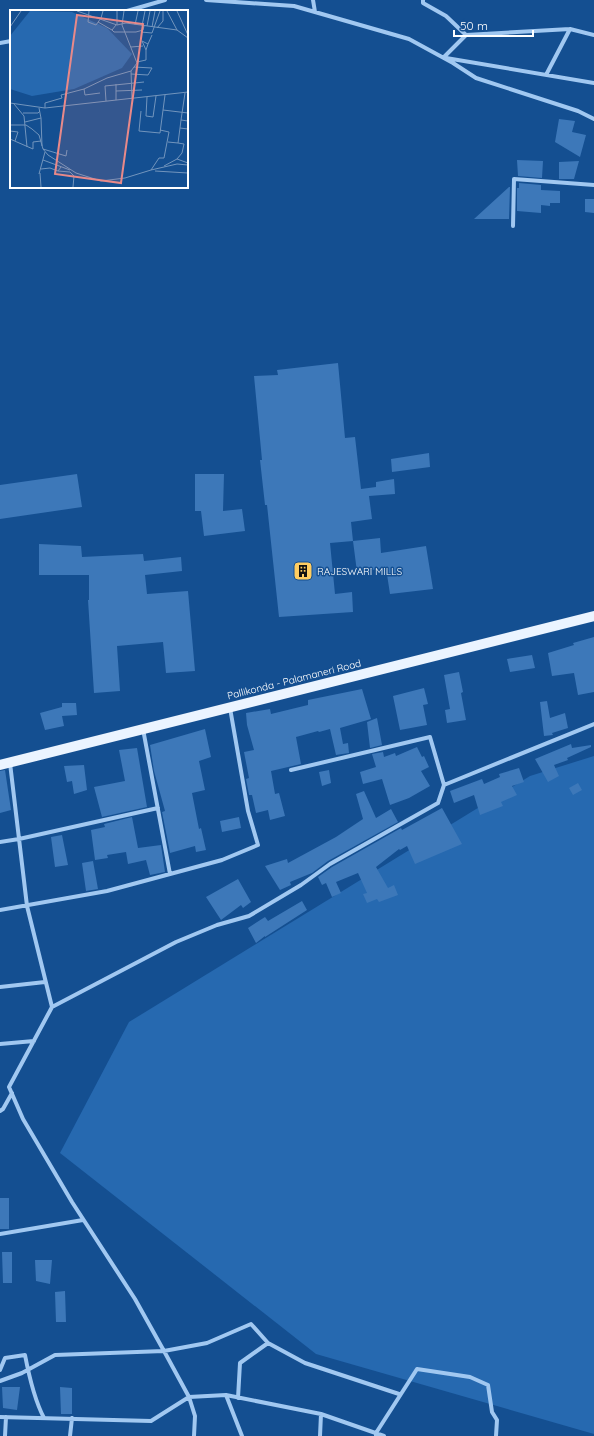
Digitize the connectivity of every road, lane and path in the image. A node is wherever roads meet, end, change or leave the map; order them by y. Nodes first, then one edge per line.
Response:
1 (165, 0) edge
2 (206, 0) edge
3 (313, 0) edge
4 (423, 0) edge
5 (130, 10) edge
6 (315, 12) junction
7 (570, 29) junction
8 (594, 35) edge
9 (466, 36) junction
10 (10, 41) edge
11 (0, 43) edge
12 (444, 58) junction
13 (546, 75) junction
14 (594, 83) edge
15 (594, 119) edge
16 (594, 185) edge
17 (513, 226) dead end
18 (594, 616) edge
19 (230, 707) junction
20 (594, 724) edge
21 (143, 729) junction
22 (5, 764) edge
23 (291, 770) dead end
24 (444, 785) junction
25 (158, 808) junction
26 (18, 839) junction
27 (0, 842) edge
28 (170, 874) junction
29 (27, 906) junction
30 (0, 910) edge
31 (45, 982) junction
32 (0, 988) edge
33 (52, 1007) junction
34 (34, 1041) junction
35 (0, 1044) edge
36 (12, 1093) junction
37 (0, 1111) edge
38 (83, 1220) junction
39 (0, 1234) edge
40 (268, 1343) junction
41 (164, 1351) junction
42 (0, 1356) edge
43 (5, 1358) junction
44 (0, 1370) edge
45 (28, 1370) junction
46 (0, 1380) edge
47 (399, 1394) junction
48 (226, 1395) junction
49 (189, 1397) junction
50 (238, 1398) junction
51 (321, 1414) junction
52 (0, 1417) edge
53 (6, 1417) junction
54 (44, 1418) junction
55 (72, 1418) junction
56 (376, 1434) edge
57 (5, 1436) edge
58 (70, 1436) edge
59 (194, 1436) edge
60 (242, 1436) edge
61 (320, 1436) edge
62 (384, 1436) edge
63 (496, 1436) edge

1 - 5 street
2 - 6 street
3 - 6 street
4 - 9 street
6 - 12 street
7 - 8 street
7 - 9 street
7 - 13 street
9 - 12 street
10 - 11 street
12 - 13 street
12 - 15 street
13 - 14 street
16 - 17 street
18 - 19 main road, Pallikonda - Palamaneri Road
19 - 21 main road, Pallikonda - Palamaneri Road
19 - 28 street
20 - 24 street
21 - 22 main road, Pallikonda - Palamaneri Road
21 - 25 street
22 - 26 street
23 - 24 street
24 - 33 street
25 - 26 street
25 - 28 street
26 - 27 street
26 - 29 street
28 - 29 street
29 - 30 street
29 - 31 street
31 - 32 street
31 - 33 street
33 - 34 street
34 - 35 street
34 - 36 street
36 - 37 street
36 - 38 street
38 - 39 street
38 - 41 street
40 - 41 street
40 - 47 street
40 - 50 street
41 - 45 street
41 - 49 street
42 - 43 street
43 - 44 street
43 - 45 street
45 - 46 street
45 - 54 street
47 - 56 street
47 - 63 street
48 - 49 street
48 - 50 street
48 - 60 street
49 - 55 street
49 - 59 street
50 - 51 street
51 - 56 street
51 - 61 street
52 - 53 street
53 - 54 street
53 - 57 street
54 - 55 street
55 - 58 street
56 - 62 street

